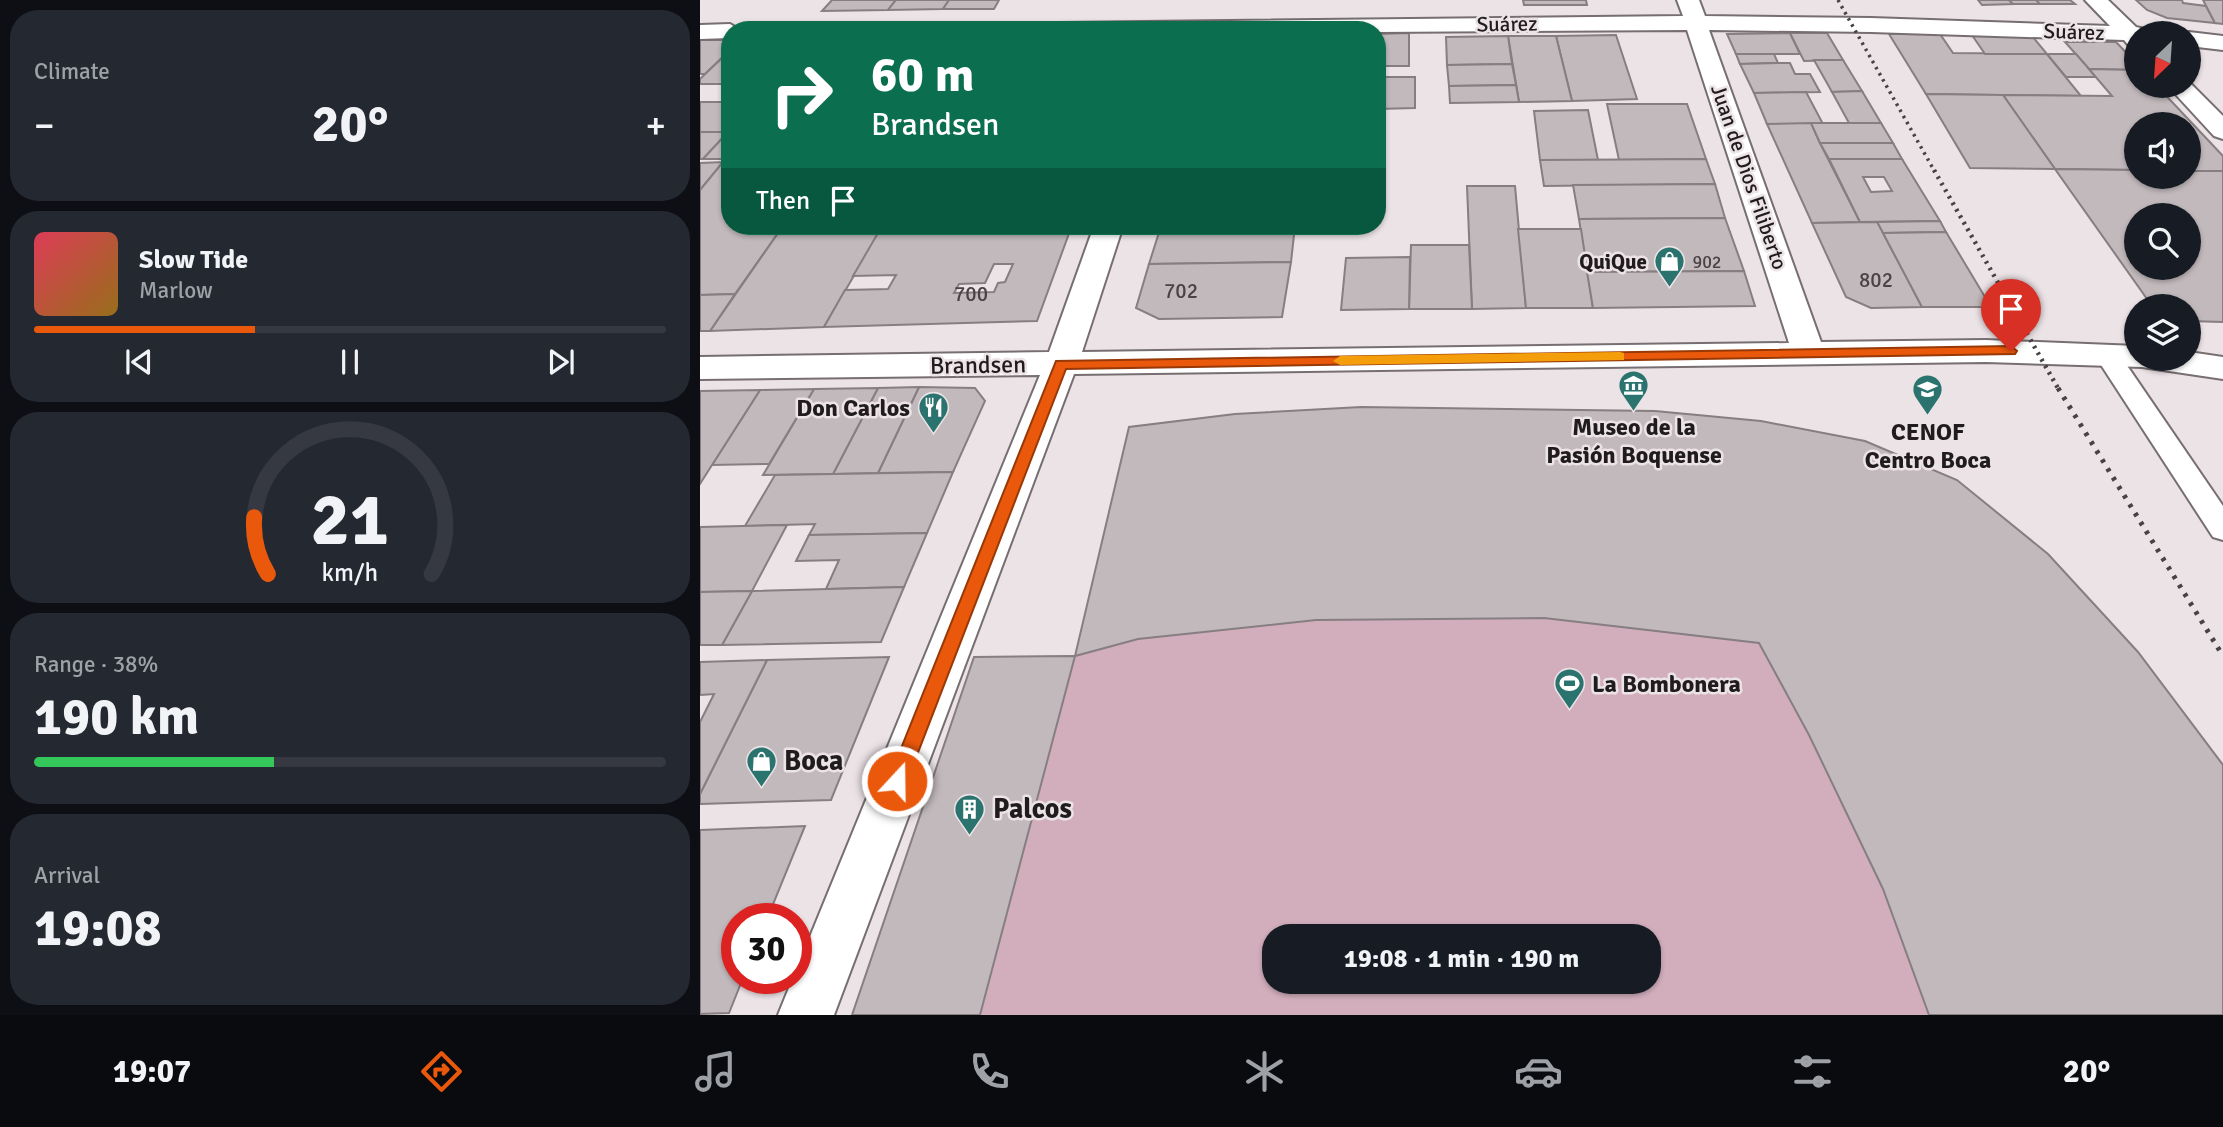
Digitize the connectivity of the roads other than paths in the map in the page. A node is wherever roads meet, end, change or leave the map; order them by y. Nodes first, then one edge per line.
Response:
1 (2096, 0) edge
2 (1692, 11) edge
3 (1225, 21) edge
4 (2124, 27) edge
5 (721, 31) edge
6 (700, 32) edge
7 (2124, 35) edge
8 (2202, 41) edge
9 (2223, 43) edge
10 (2191, 98) edge
11 (2223, 131) edge
12 (1105, 235) edge
13 (1809, 354) junction
14 (2121, 356) edge
15 (1060, 365) junction
16 (2201, 365) edge
17 (700, 368) edge
18 (2223, 368) edge
19 (2223, 529) edge
20 (806, 1015) edge

1 - 4 street
2 - 3 street, Suárez
2 - 7 street, Suárez
2 - 13 street, Juan de Dios Filiberto
5 - 6 street
8 - 9 street
10 - 11 street
12 - 15 street
13 - 14 street, Brandsen
13 - 15 street, Brandsen
14 - 19 lane
15 - 17 street, Brandsen
15 - 20 street
16 - 18 street

